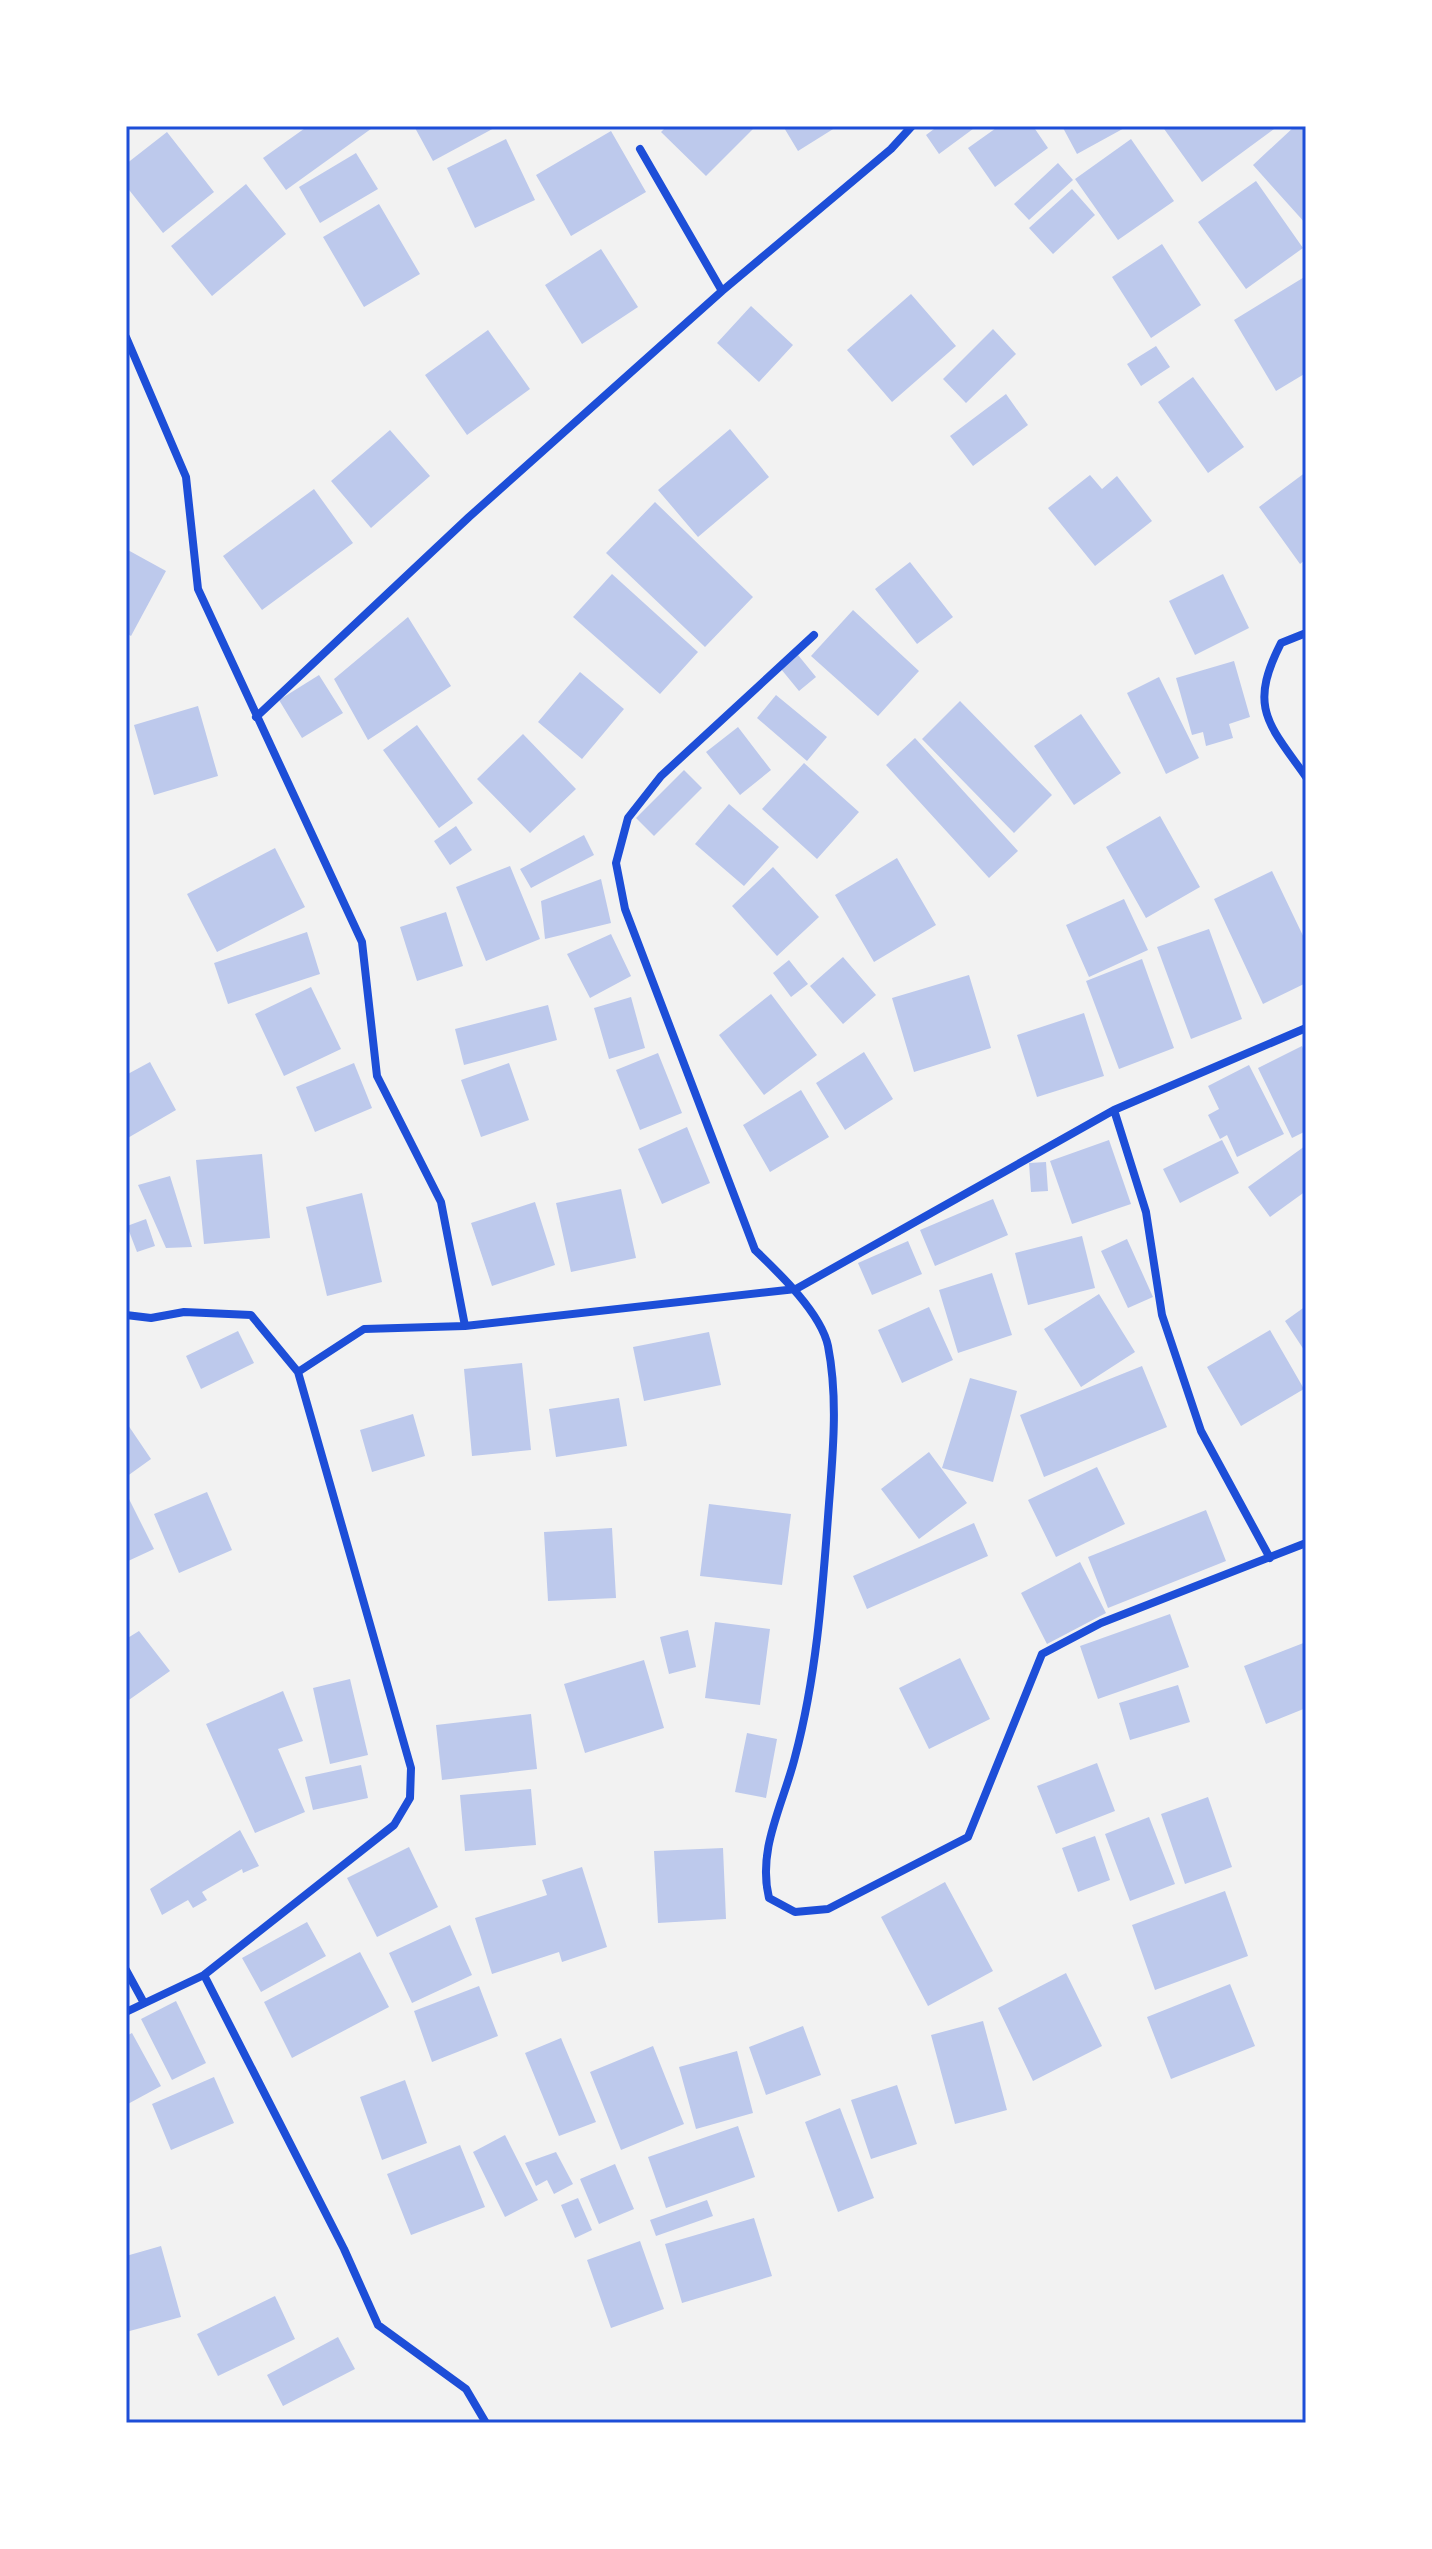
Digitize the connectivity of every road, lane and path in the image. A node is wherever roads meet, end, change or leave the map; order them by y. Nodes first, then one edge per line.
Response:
1 (912, 126) edge
2 (640, 149) dead end
3 (722, 291) junction
4 (126, 337) edge
5 (1306, 633) edge
6 (814, 635) dead end
7 (256, 717) junction
8 (1306, 777) edge
9 (1306, 1028) edge
10 (1114, 1110) junction
11 (796, 1289) junction
12 (126, 1315) edge
13 (465, 1326) junction
14 (298, 1372) junction
15 (1306, 1543) edge
16 (1270, 1558) junction
17 (126, 1970) edge
18 (204, 1975) junction
19 (144, 2003) junction
20 (126, 2012) edge
21 (486, 2423) edge

1 - 3 street
2 - 3 street
3 - 7 street
4 - 7 street
5 - 8 street
6 - 11 street
7 - 13 street
9 - 10 street
10 - 11 street
10 - 16 street
11 - 13 street
11 - 16 street
12 - 14 street
13 - 14 street
14 - 18 street
15 - 16 street
17 - 19 street
18 - 19 street
18 - 21 street
19 - 20 street

